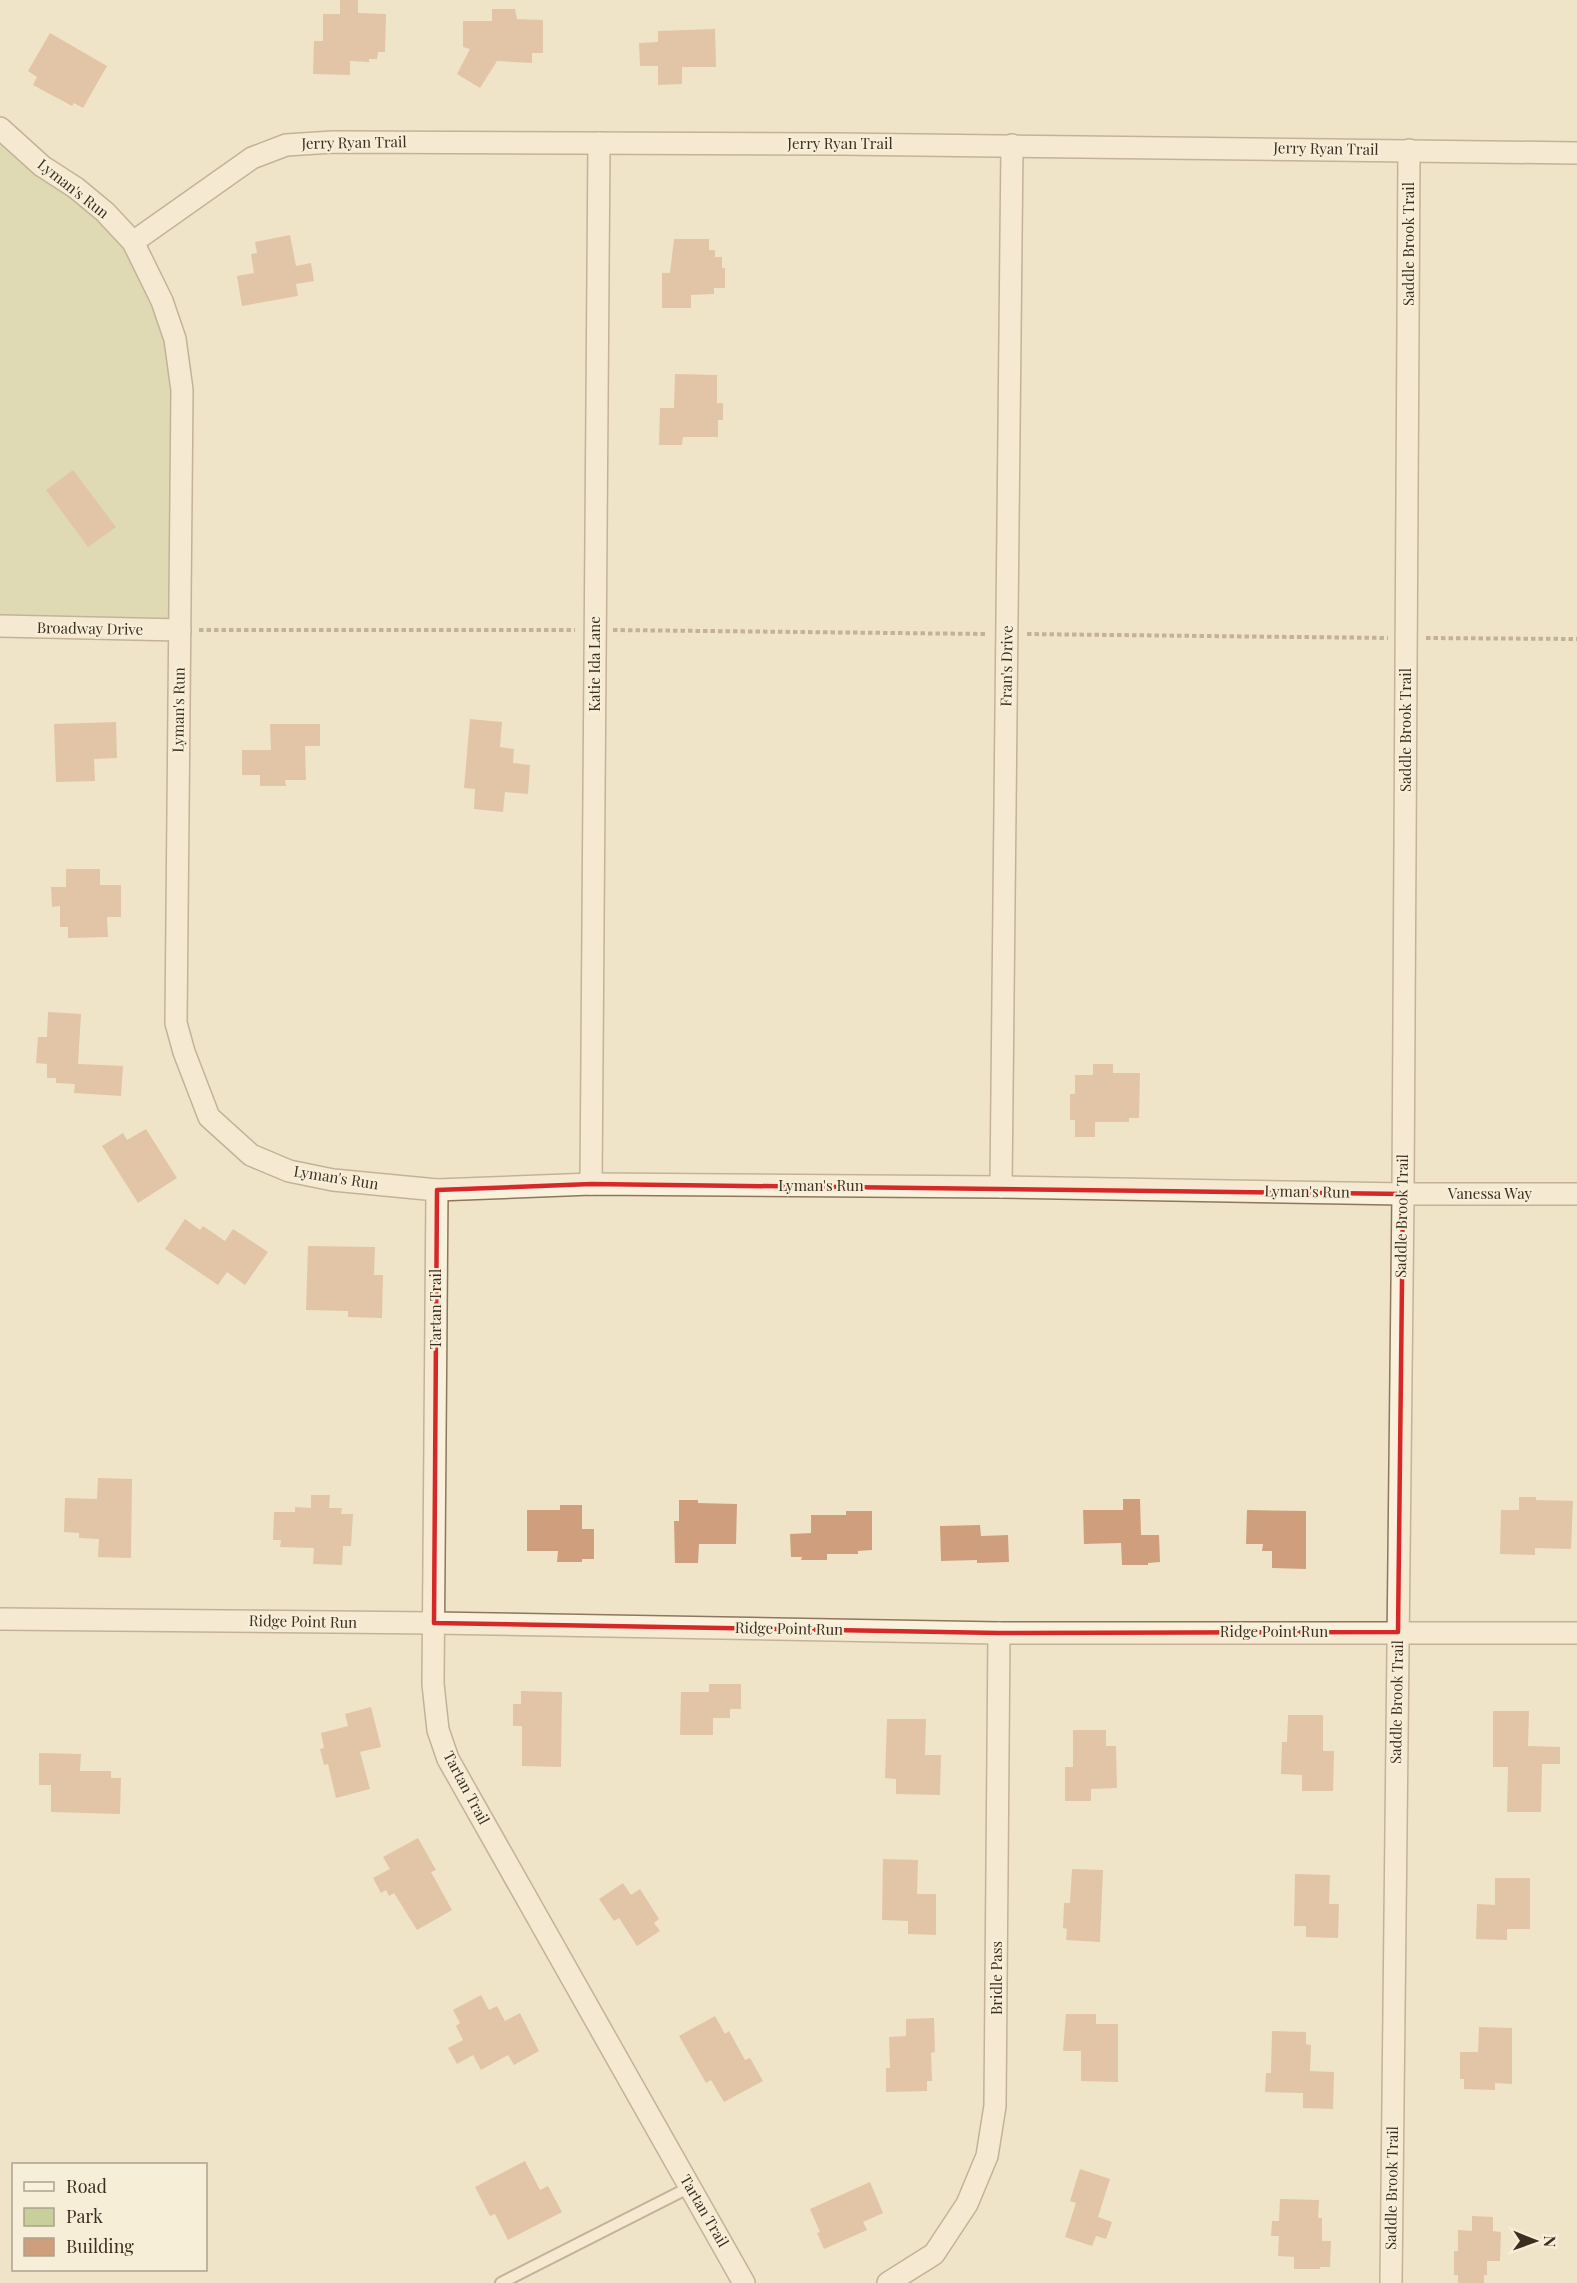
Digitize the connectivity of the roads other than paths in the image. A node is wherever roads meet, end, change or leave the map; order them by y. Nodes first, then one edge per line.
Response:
1 (0, 128) edge
2 (599, 143) junction
3 (1012, 145) junction
4 (1409, 150) junction
5 (1577, 153) edge
6 (133, 242) junction
7 (0, 626) edge
8 (180, 630) junction
9 (591, 1184) junction
10 (1001, 1187) junction
11 (437, 1190) junction
12 (1403, 1194) junction
13 (1577, 1194) edge
14 (0, 1619) edge
15 (435, 1623) junction
16 (1398, 1632) junction
17 (999, 1633) junction
18 (1577, 1633) edge
19 (690, 2187) junction
20 (501, 2283) edge
21 (744, 2283) edge
22 (888, 2283) edge
23 (1391, 2283) edge

1 - 6 street, Lyman's Run
2 - 3 street, Jerry Ryan Trail
2 - 6 street, Jerry Ryan Trail
2 - 9 street, Katie Ida Lane
3 - 4 street, Jerry Ryan Trail
3 - 10 street, Fran's Drive
4 - 5 street, Jerry Ryan Trail
4 - 12 street, Saddle Brook Trail
6 - 8 street, Lyman's Run
7 - 8 street, Broadway Drive
8 - 11 street, Lyman's Run
9 - 10 street, Lyman's Run
9 - 11 street, Lyman's Run
10 - 12 street, Lyman's Run
11 - 15 street, Tartan Trail
12 - 13 street, Vanessa Way
12 - 16 street, Saddle Brook Trail
14 - 15 street, Ridge Point Run
15 - 17 street, Ridge Point Run
15 - 19 street, Tartan Trail
16 - 17 street, Ridge Point Run
16 - 18 street, Ridge Point Run
16 - 23 street, Saddle Brook Trail
17 - 22 street, Bridle Pass
19 - 20 lane
19 - 21 street, Tartan Trail

